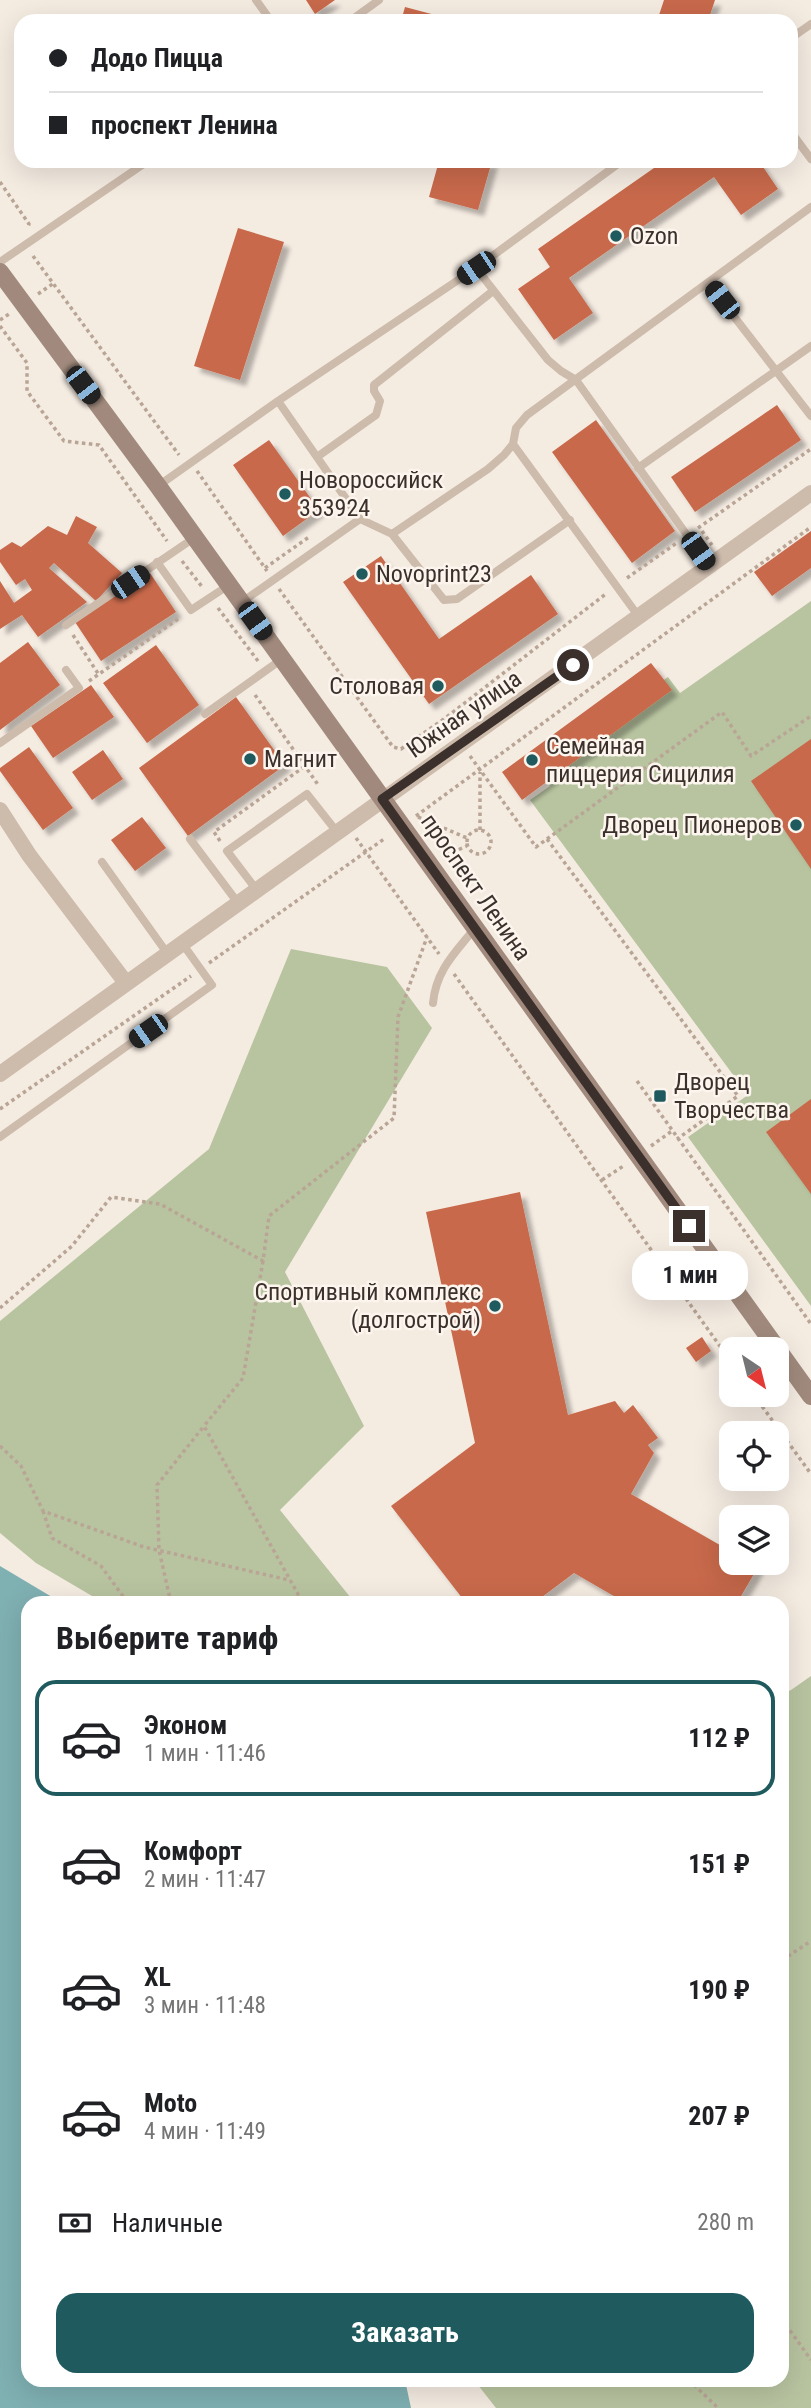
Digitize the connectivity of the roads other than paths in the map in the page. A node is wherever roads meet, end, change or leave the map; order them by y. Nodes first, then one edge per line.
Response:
1 (380, 0) edge
2 (360, 14) edge
3 (798, 141) edge
4 (811, 159) edge
5 (138, 168) edge
6 (612, 168) edge
7 (811, 207) edge
8 (0, 262) edge
9 (476, 268) junction
10 (0, 272) edge
11 (708, 283) junction
12 (493, 290) junction
13 (811, 346) edge
14 (776, 371) junction
15 (576, 380) junction
16 (278, 401) junction
17 (811, 416) edge
18 (513, 444) junction
19 (317, 457) junction
20 (638, 468) junction
21 (158, 486) junction
22 (811, 494) edge
23 (360, 519) junction
24 (570, 520) junction
25 (392, 534) junction
26 (195, 537) junction
27 (158, 562) junction
28 (709, 566) junction
29 (229, 585) junction
30 (242, 602) junction
31 (639, 617) junction
32 (66, 625) road end
33 (282, 659) junction
34 (66, 670) dead end
35 (205, 714) dead end
36 (0, 743) edge
37 (382, 799) junction
38 (0, 810) edge
39 (337, 832) junction
40 (190, 839) dead end
41 (102, 862) dead end
42 (256, 890) junction
43 (238, 903) junction
44 (475, 928) junction
45 (181, 943) junction
46 (167, 953) junction
47 (126, 983) junction
48 (433, 1003) dead end
49 (2, 1068) edge
50 (0, 1137) edge
51 (811, 1396) edge

1 - 2 lane
3 - 4 lane
5 - 8 lane
6 - 9 lane
7 - 11 lane
9 - 12 lane
9 - 16 lane
10 - 21 street, проспект Ленина
11 - 14 lane
11 - 15 lane
12 - 15 lane
12 - 19 lane
13 - 14 lane
14 - 17 lane
14 - 20 lane
15 - 18 lane
15 - 20 lane
16 - 19 lane
16 - 21 lane
18 - 24 lane
18 - 25 lane
19 - 23 lane
20 - 28 lane
21 - 26 street, проспект Ленина
22 - 28 street, Южная улица
23 - 25 lane
23 - 30 lane
24 - 25 lane
24 - 31 lane
26 - 27 lane
26 - 29 street, проспект Ленина
27 - 29 lane
27 - 32 lane
28 - 31 street, Южная улица
29 - 30 street, проспект Ленина
30 - 33 street, проспект Ленина
31 - 37 street, Южная улица
33 - 35 lane
33 - 37 street, проспект Ленина
34 - 36 lane
37 - 39 street, Южная улица
37 - 44 street, проспект Ленина
38 - 47 street
39 - 42 street, Южная улица
39 - 42 lane
40 - 43 lane
41 - 46 lane
42 - 43 street, Южная улица
43 - 45 street, Южная улица
44 - 48 lane
44 - 51 street, проспект Ленина
45 - 46 street, Южная улица
45 - 50 lane
46 - 47 street, Южная улица
47 - 49 street, Южная улица

